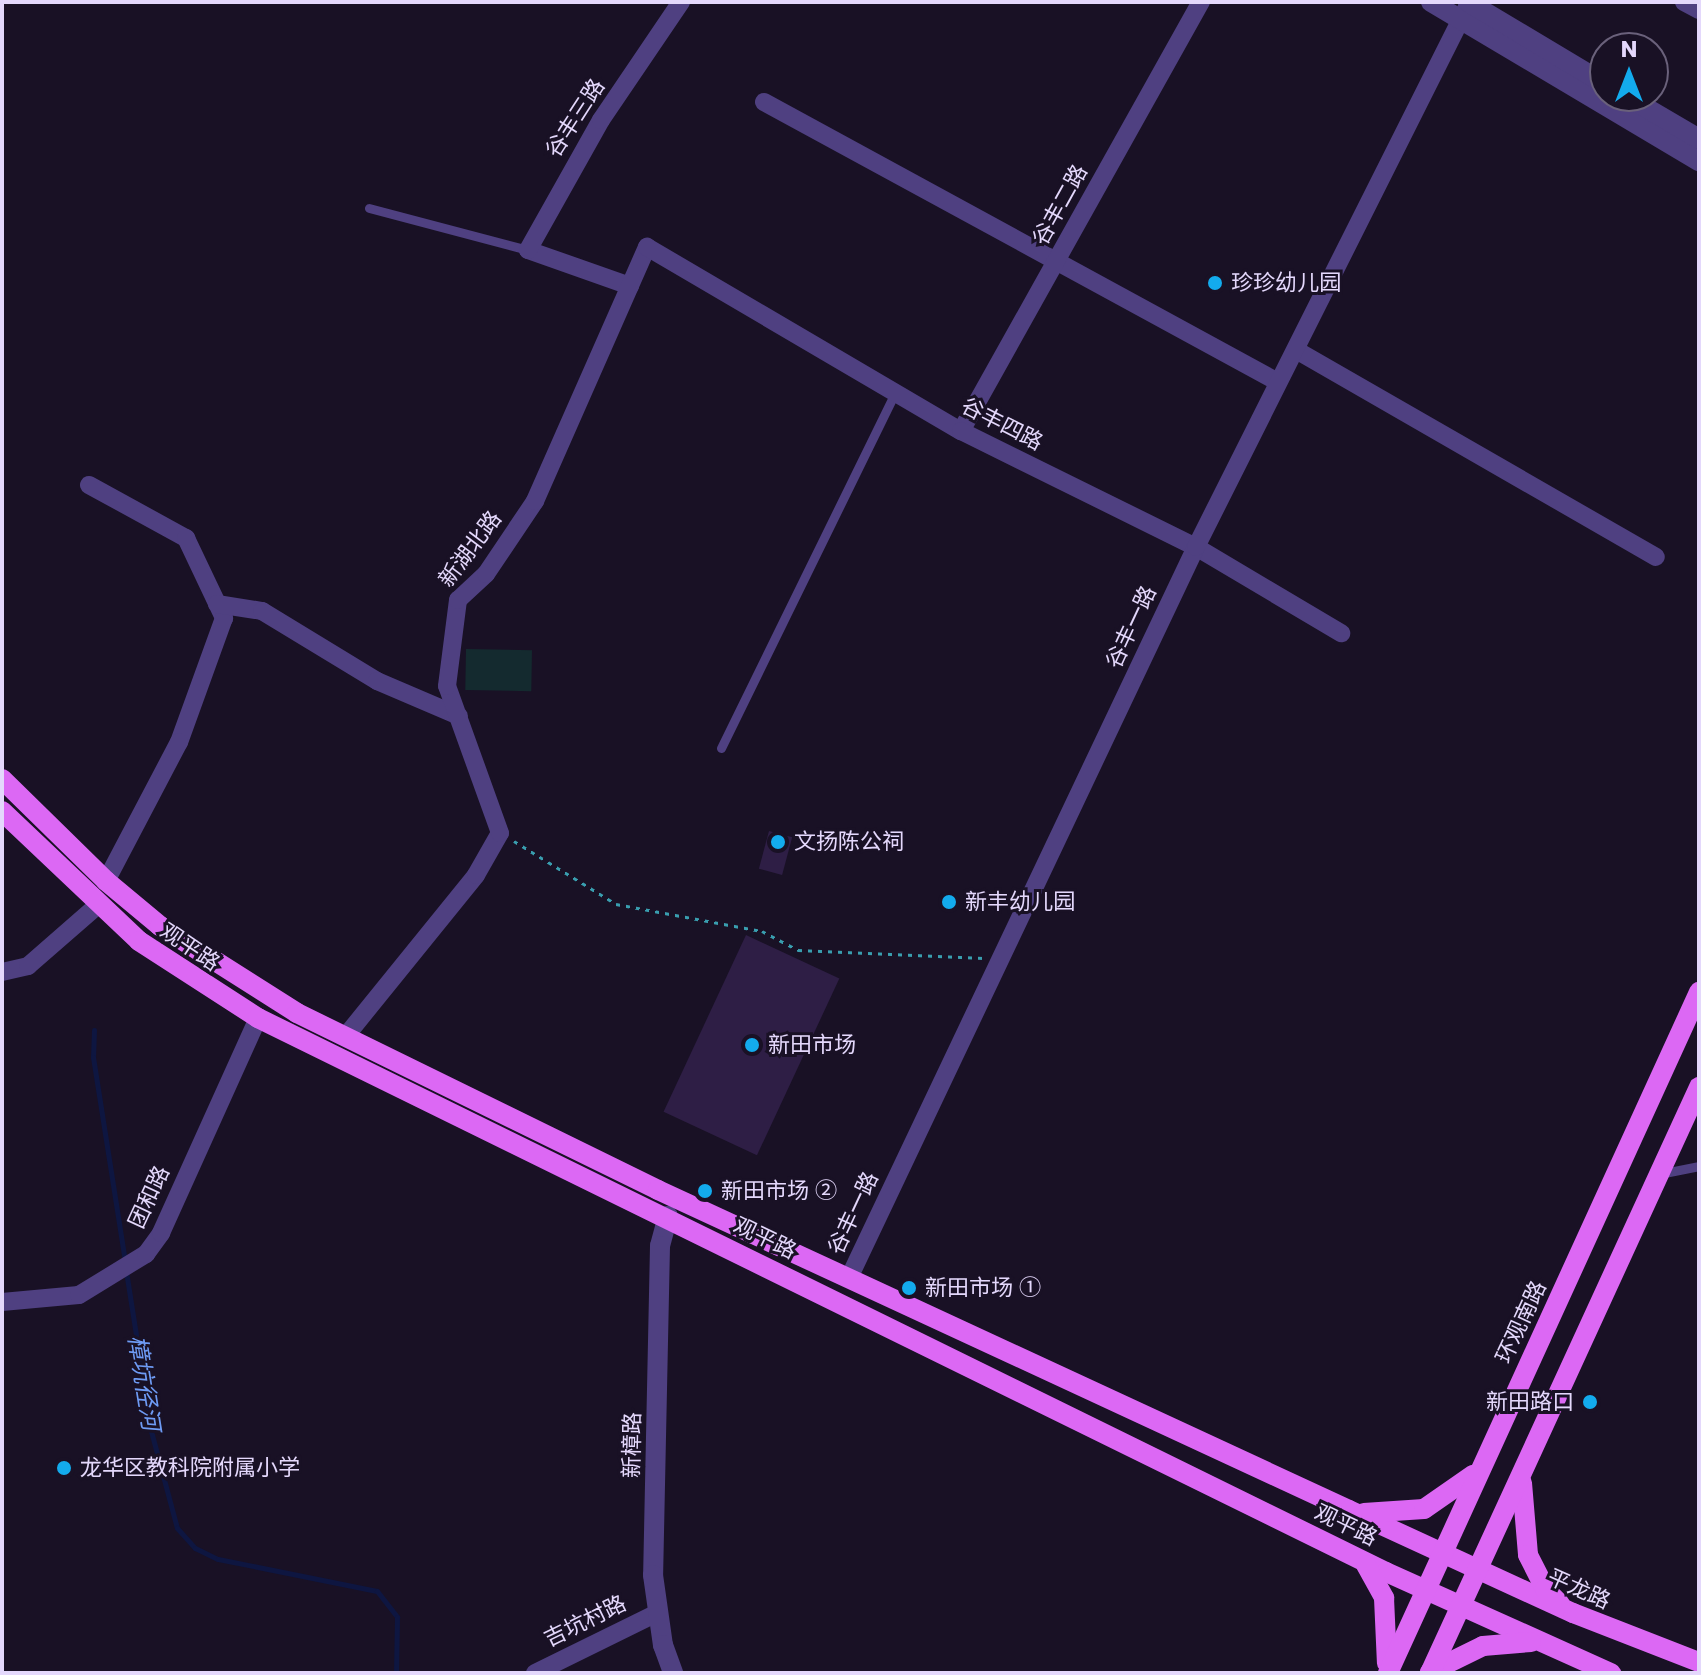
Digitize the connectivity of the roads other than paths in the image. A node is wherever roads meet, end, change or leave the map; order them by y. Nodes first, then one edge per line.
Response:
1 (681, 2) edge
2 (695, 2) edge
3 (1201, 2) edge
4 (1431, 2) edge
5 (1684, 2) edge
6 (1466, 8) edge
7 (1699, 10) edge
8 (674, 20) junction
9 (1589, 75) edge
10 (764, 102) dead end
11 (1653, 112) edge
12 (1699, 139) edge
13 (1699, 161) edge
14 (369, 208) dead end
15 (647, 247) joint
16 (528, 250) junction
17 (1056, 261) junction
18 (630, 286) junction
19 (1296, 350) junction
20 (1278, 382) junction
21 (895, 393) junction
22 (961, 431) junction
23 (89, 485) dead end
24 (1196, 547) junction
25 (1656, 557) dead end
26 (217, 604) junction
27 (1341, 633) dead end
28 (459, 716) junction
29 (721, 748) dead end
30 (2, 779) edge
31 (2, 811) edge
32 (106, 881) junction
33 (98, 905) junction
34 (2, 972) edge
35 (1699, 992) edge
36 (258, 1018) junction
37 (345, 1037) junction
38 (1699, 1087) edge
39 (1699, 1166) edge
40 (1659, 1174) junction
41 (668, 1216) junction
42 (849, 1278) junction
43 (2, 1302) edge
44 (1482, 1466) junction
45 (1525, 1467) junction
46 (1349, 1510) junction
47 (1442, 1553) junction
48 (1360, 1559) junction
49 (1478, 1569) junction
50 (1426, 1590) junction
51 (1461, 1606) junction
52 (657, 1613) junction
53 (1573, 1613) junction
54 (1545, 1645) junction
55 (1699, 1662) edge
56 (1430, 1672) edge
57 (535, 1673) edge
58 (673, 1673) edge
59 (1386, 1673) edge
60 (1611, 1673) edge

1 - 8 street
2 - 8 street
3 - 17 street, 谷丰二路
4 - 6 street
5 - 7 street
6 - 9 street
6 - 13 street
6 - 19 street, 谷丰一路
8 - 16 street, 谷丰三路
10 - 17 street
11 - 12 street
14 - 16 lane
15 - 18 street, 新湖北路
15 - 21 street, 谷丰四路
16 - 18 street
17 - 20 street
17 - 22 street, 谷丰二路
18 - 28 street, 新湖北路
19 - 20 street, 谷丰一路
19 - 25 street
20 - 24 street, 谷丰一路
21 - 22 street, 谷丰四路
21 - 29 lane
22 - 24 street, 谷丰四路
23 - 26 street
24 - 27 street, 谷丰四路
24 - 42 street, 谷丰一路
26 - 28 street
26 - 32 street
28 - 37 street, 新湖北路
30 - 32 main road, 观平路
31 - 33 main road, 观平路
32 - 37 main road, 观平路
33 - 34 street
33 - 36 main road, 观平路
35 - 44 main road, 环观南路
36 - 41 main road, 观平路
36 - 43 street, 团和路
37 - 42 main road, 观平路
38 - 40 main road
39 - 40 lane
40 - 45 main road
41 - 48 main road, 观平路
41 - 52 street, 新樟路
42 - 46 main road, 观平路
44 - 46 main road
44 - 47 main road, 环观南路
45 - 49 main road
45 - 53 main road
46 - 47 main road, 观平路
47 - 49 main road, 平龙路
47 - 50 main road, 环观南路
48 - 50 main road, 观平路
48 - 59 main road
49 - 51 main road
49 - 53 main road, 平龙路
50 - 51 main road, 观平路
50 - 59 main road, 环观南路
51 - 54 main road
51 - 56 main road
52 - 57 street, 吉坑村路
52 - 58 street, 新樟路
53 - 55 main road, 平龙路
54 - 56 main road
54 - 60 main road

